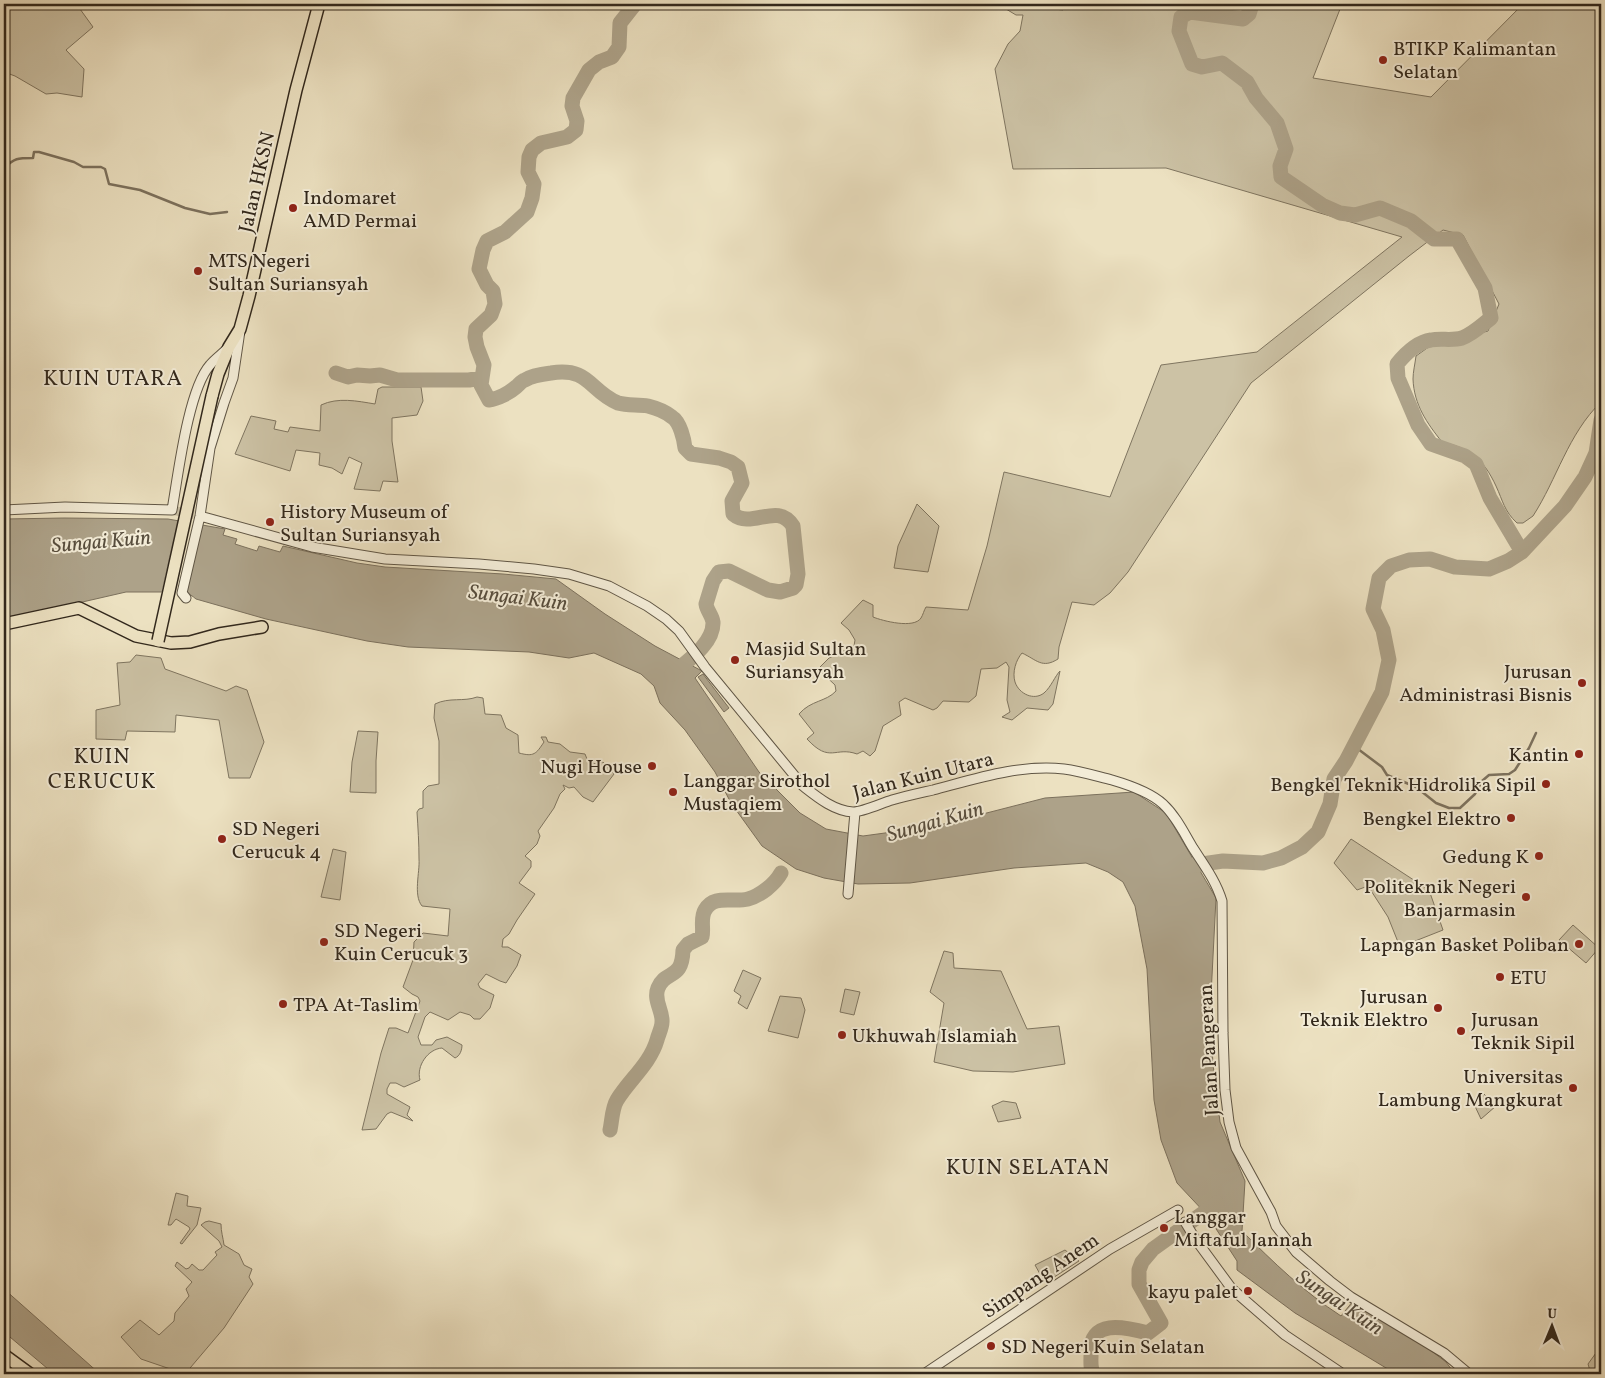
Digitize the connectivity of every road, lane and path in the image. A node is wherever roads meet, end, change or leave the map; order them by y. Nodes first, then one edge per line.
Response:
1 (319, 4) edge
2 (240, 329) junction
3 (229, 348) junction
4 (4, 510) edge
5 (200, 518) junction
6 (184, 595) dead end
7 (4, 624) edge
8 (262, 627) dead end
9 (158, 641) junction
10 (855, 816) junction
11 (1217, 886) joint
12 (848, 889) dead end
13 (1178, 1210) dead end
14 (1187, 1226) dead end
15 (4, 1355) edge
16 (30, 1374) edge
17 (924, 1374) edge
18 (1343, 1374) edge
19 (1469, 1374) edge

1 - 2 main road, Jalan HKSN
2 - 3 main road
2 - 5 street, Jalan HKSN
3 - 4 street
3 - 9 main road, bridge
5 - 6 street, Jalan HKSN
5 - 10 street, Jalan Kuin Utara
7 - 9 main road
8 - 9 main road
10 - 11 street, Jalan Kuin Utara
10 - 12 street
11 - 19 street, Jalan Pangeran
13 - 17 street, Simpang Anem
14 - 18 street
15 - 16 main road

